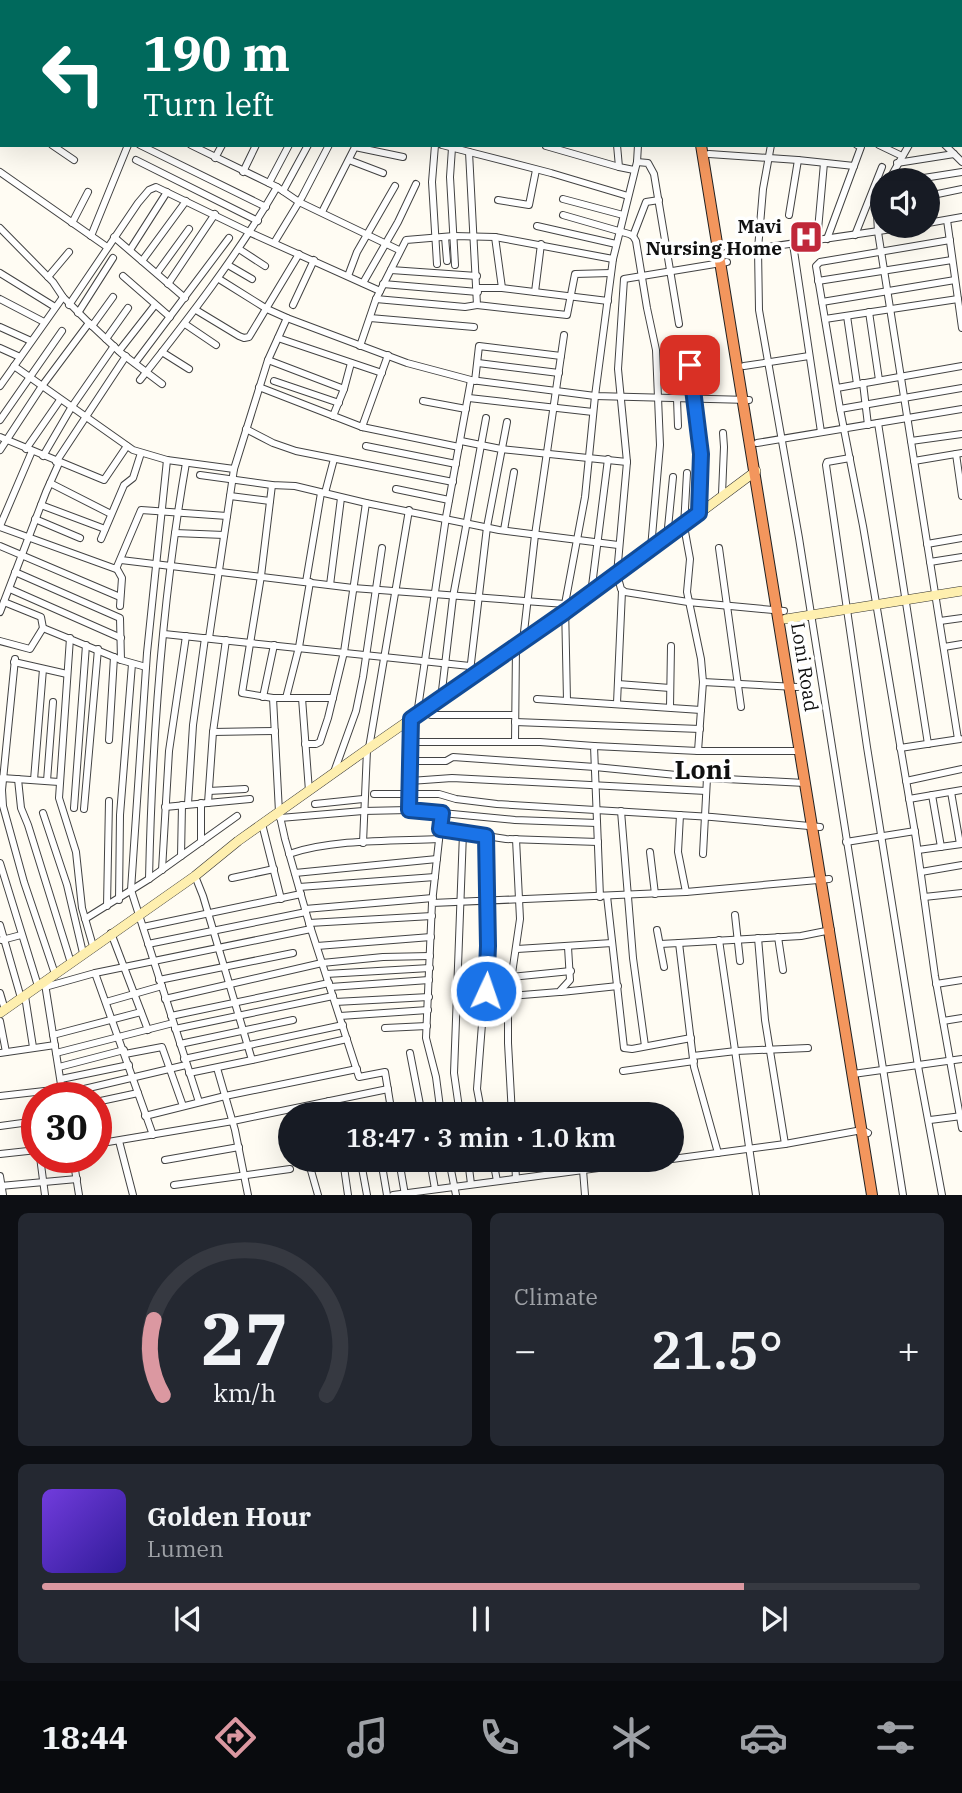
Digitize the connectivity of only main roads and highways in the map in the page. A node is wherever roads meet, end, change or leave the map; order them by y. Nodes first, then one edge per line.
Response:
1 (706, 148) edge
2 (723, 258) junction
3 (747, 400) junction
4 (783, 614) junction
5 (794, 688) junction
6 (817, 827) junction
7 (826, 880) junction
8 (856, 1074) junction
9 (865, 1131) junction
10 (873, 1195) edge
11 (878, 1195) edge

1 - 2 highway, Loni Road
2 - 3 highway, Loni Road
2 - 3 highway, Loni Road
3 - 4 highway, Loni Road
3 - 4 highway, Loni Road
4 - 5 highway, Loni Road
5 - 6 highway, Loni Road
5 - 6 highway, Loni Road
6 - 7 highway, Loni Road
7 - 8 highway, Loni Road
7 - 8 highway, Loni Road
8 - 9 highway, Loni Road
9 - 10 highway, Loni Road
9 - 11 highway, Loni Road

